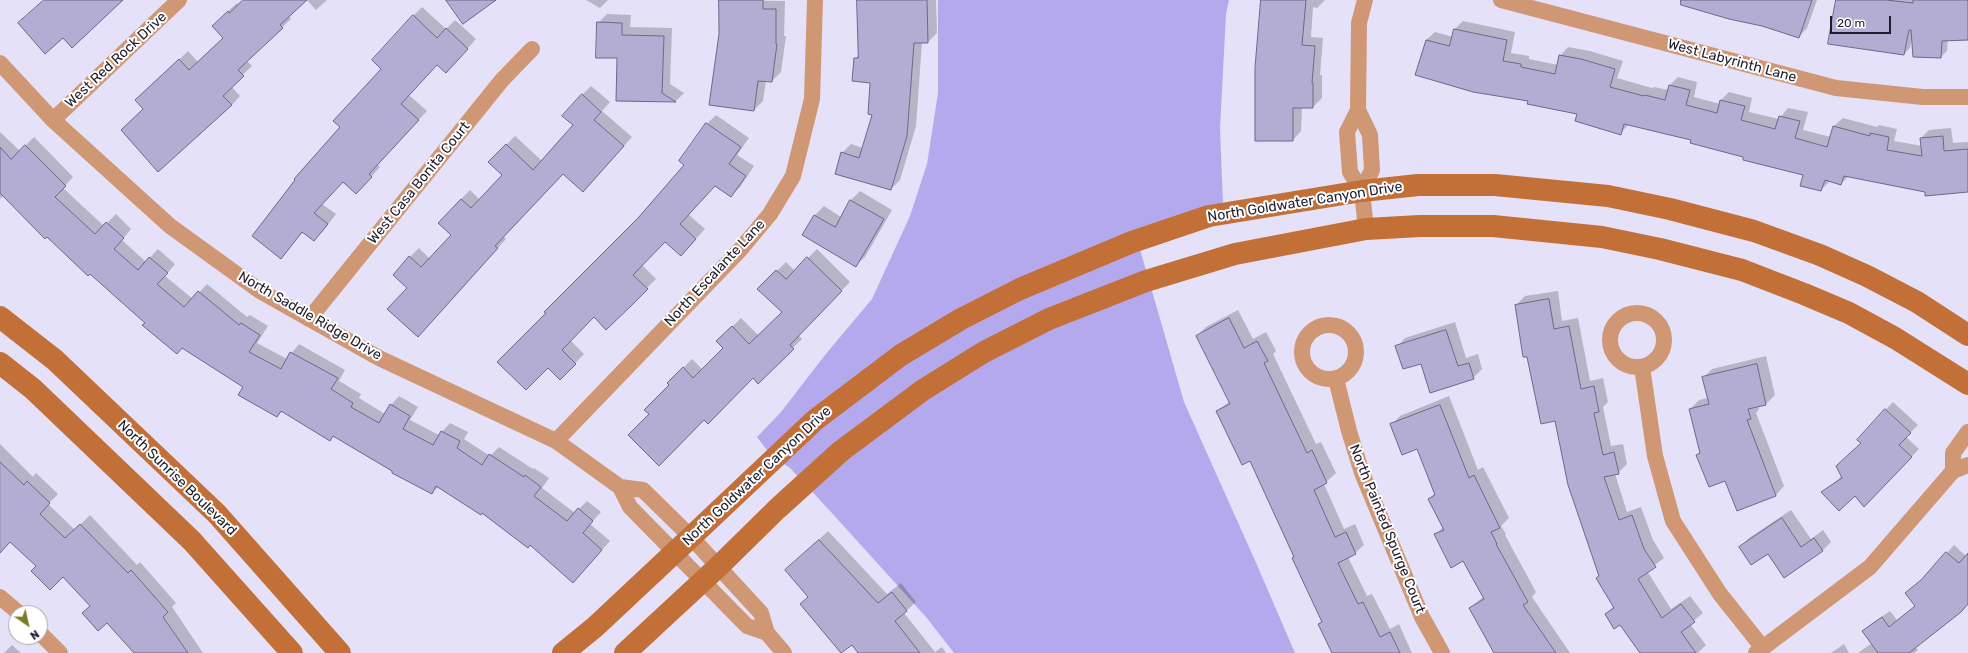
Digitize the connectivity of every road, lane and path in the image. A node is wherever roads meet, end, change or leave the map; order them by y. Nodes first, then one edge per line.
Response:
1 (179, 0) edge
2 (815, 0) edge
3 (1365, 0) edge
4 (1501, 0) edge
5 (532, 49) dead end
6 (0, 63) edge
7 (1968, 97) edge
8 (1358, 110) junction
9 (53, 120) junction
10 (1362, 191) junction
11 (1366, 229) junction
12 (0, 317) edge
13 (309, 319) junction
14 (1968, 335) edge
15 (0, 363) edge
16 (1642, 367) dead end
17 (1336, 379) dead end
18 (1968, 384) edge
19 (1968, 432) edge
20 (556, 441) junction
21 (1961, 468) edge
22 (620, 487) junction
23 (691, 537) junction
24 (675, 552) junction
25 (711, 573) junction
26 (0, 597) edge
27 (10, 605) edge
28 (48, 642) edge
29 (1760, 650) edge
30 (60, 653) edge
31 (292, 653) edge
32 (340, 653) edge
33 (563, 653) edge
34 (625, 653) edge
35 (784, 653) edge
36 (1442, 653) edge

1 - 9 street, West Red Rock Drive
2 - 20 street, North Escalante Lane
3 - 8 street
4 - 7 street, West Labyrinth Lane
5 - 13 street, West Casa Bonita Court
6 - 9 street, North Saddle Ridge Drive
8 - 10 street
8 - 10 street
9 - 13 street, North Saddle Ridge Drive
10 - 11 street
10 - 14 street, North Goldwater Canyon Drive
10 - 23 street, North Goldwater Canyon Drive
11 - 18 street
11 - 25 street
12 - 32 street, North Sunrise Boulevard
13 - 20 street, North Saddle Ridge Drive
15 - 31 street
16 - 29 street
17 - 36 street, North Painted Spurge Court
19 - 21 street
20 - 22 street, North Saddle Ridge Drive
21 - 29 street
22 - 23 street, North Saddle Ridge Drive
22 - 24 street, North Saddle Ridge Drive
23 - 24 street, North Goldwater Canyon Drive
23 - 25 street, North Saddle Ridge Drive
24 - 25 street, North Saddle Ridge Drive
24 - 33 street, North Goldwater Canyon Drive
25 - 34 street
25 - 35 street, North Saddle Ridge Drive
26 - 27 street
28 - 30 street

